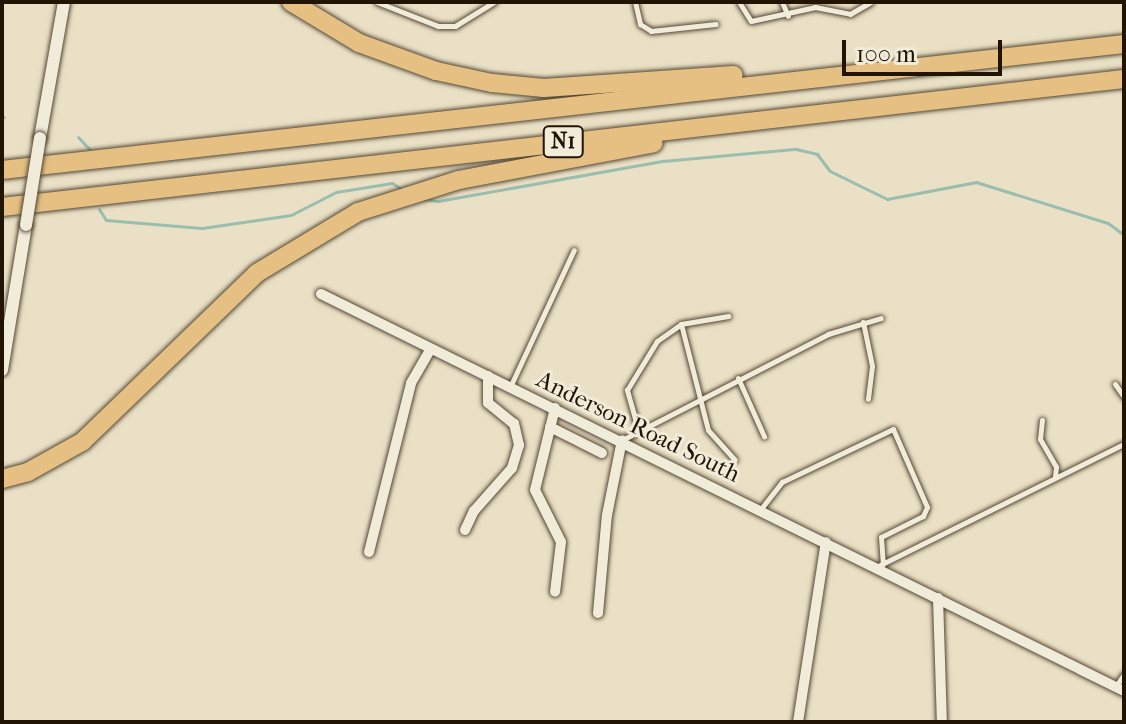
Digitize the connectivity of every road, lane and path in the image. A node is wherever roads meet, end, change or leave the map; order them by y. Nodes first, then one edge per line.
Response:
1 (64, 2) edge
2 (291, 2) edge
3 (377, 2) edge
4 (494, 2) edge
5 (635, 2) edge
6 (739, 2) edge
7 (782, 2) edge
8 (871, 2) edge
9 (814, 4) edge
10 (788, 16) junction
11 (716, 24) dead end
12 (1124, 44) edge
13 (951, 62) junction
14 (1124, 79) edge
15 (806, 115) junction
16 (2, 170) edge
17 (2, 207) edge
18 (574, 250) dead end
19 (321, 294) dead end
20 (728, 316) dead end
21 (881, 318) dead end
22 (863, 322) junction
23 (681, 324) junction
24 (431, 349) junction
25 (2, 370) edge
26 (488, 376) junction
27 (738, 378) junction
28 (1115, 384) dead end
29 (510, 387) junction
30 (700, 397) junction
31 (1124, 397) edge
32 (868, 399) dead end
33 (555, 408) junction
34 (1042, 420) dead end
35 (550, 427) junction
36 (638, 429) junction
37 (764, 436) dead end
38 (622, 440) junction
39 (1124, 444) edge
40 (602, 453) dead end
41 (735, 460) dead end
42 (1054, 478) junction
43 (2, 479) edge
44 (760, 510) junction
45 (465, 530) dead end
46 (826, 542) junction
47 (369, 552) dead end
48 (879, 566) junction
49 (555, 592) dead end
50 (938, 598) junction
51 (598, 613) dead end
52 (1124, 674) edge
53 (1120, 689) edge
54 (798, 722) edge
55 (942, 722) edge

1 - 25 street, bridge
2 - 13 highway
3 - 4 lane
5 - 11 lane
6 - 10 lane
7 - 10 lane
8 - 9 lane
9 - 10 lane
12 - 13 highway, N1
13 - 16 highway, N1
14 - 15 highway, N1
15 - 17 highway, N1
15 - 43 highway
18 - 29 lane
19 - 24 street, Anderson Road South
20 - 23 lane
21 - 22 lane
22 - 27 lane
22 - 32 lane
23 - 30 lane
23 - 36 lane
24 - 26 street, Anderson Road South
24 - 47 street
26 - 29 street, Anderson Road South
26 - 45 street
27 - 30 lane
27 - 37 lane
28 - 31 lane
29 - 33 street, Anderson Road South
30 - 36 lane
30 - 41 lane
33 - 35 street
33 - 38 street, Anderson Road South
34 - 42 lane
35 - 40 street
35 - 49 street
36 - 38 lane
38 - 44 street, Anderson Road South
38 - 51 street
39 - 42 lane
42 - 48 lane
44 - 46 street, Anderson Road South
44 - 48 lane
46 - 48 street, Anderson Road South
46 - 54 street
48 - 50 street, Anderson Road South
50 - 53 street, Anderson Road South
50 - 55 street
52 - 53 lane

